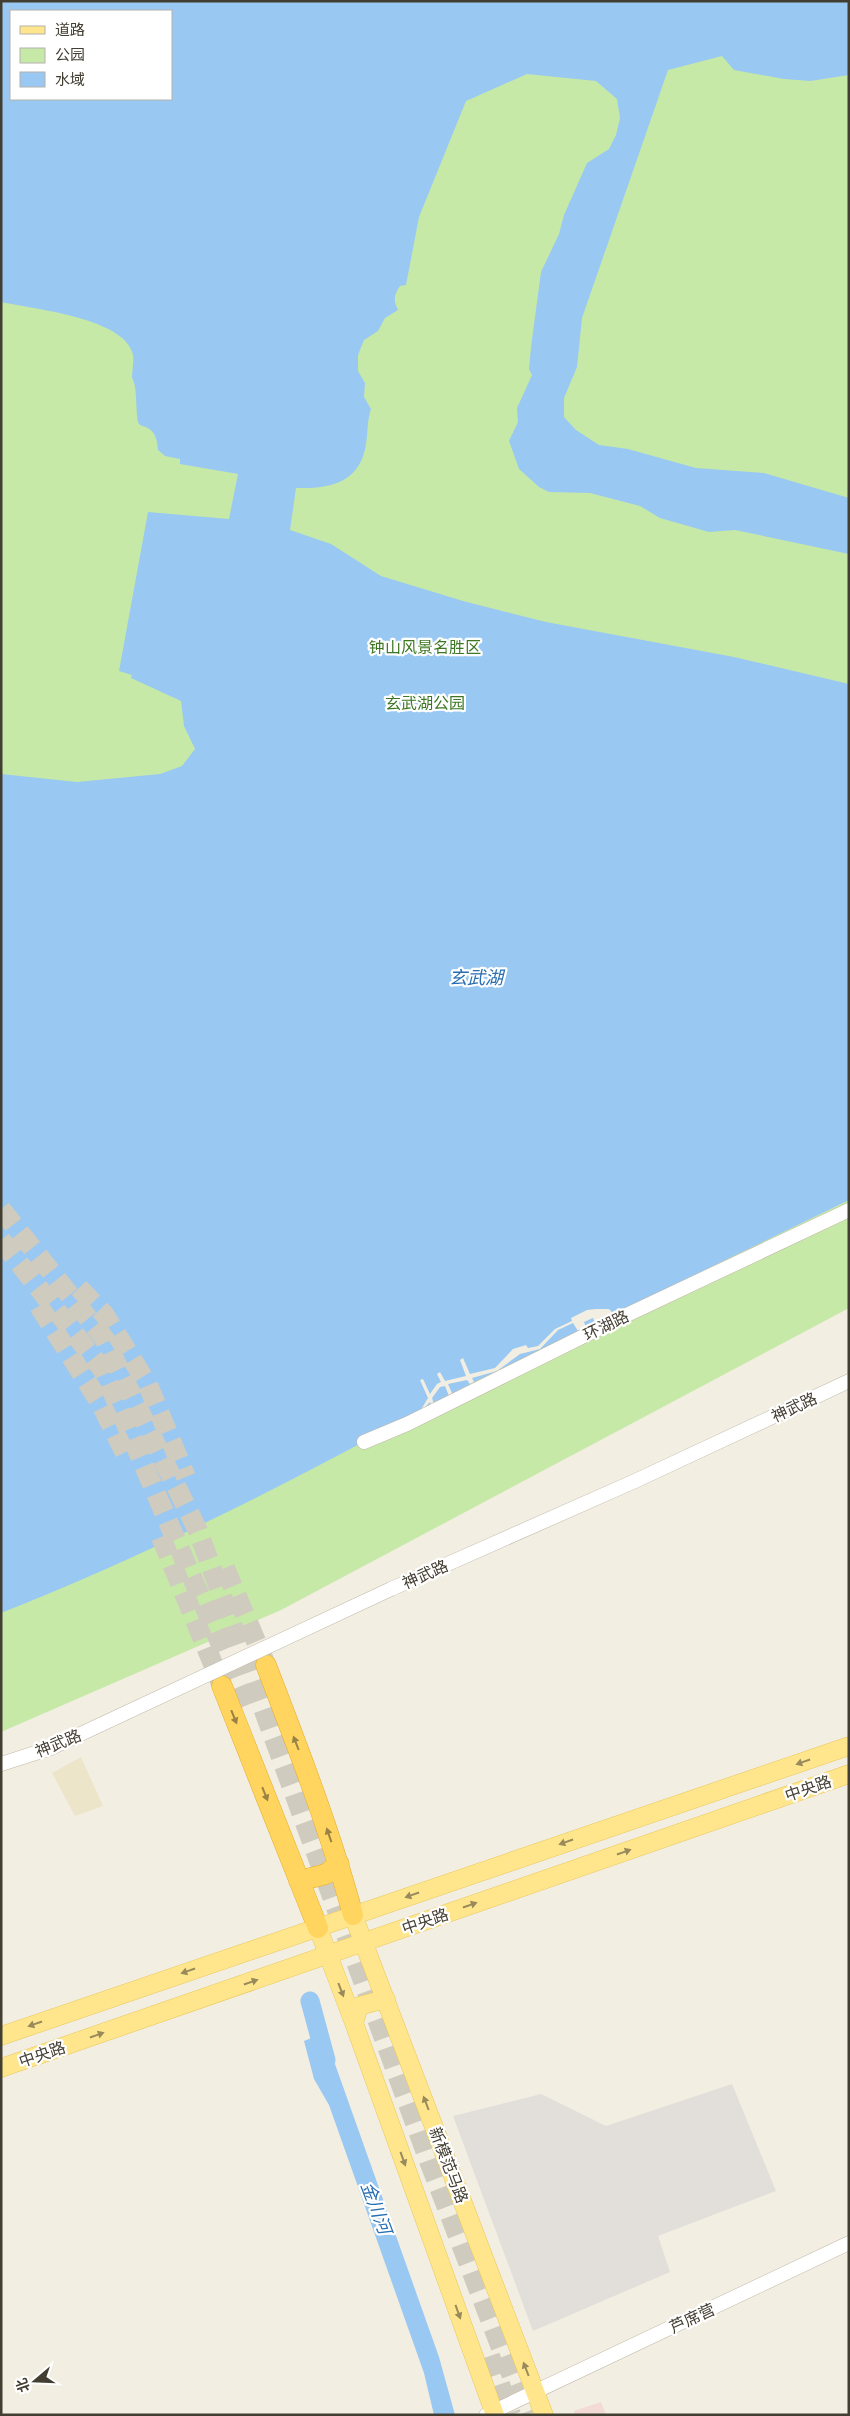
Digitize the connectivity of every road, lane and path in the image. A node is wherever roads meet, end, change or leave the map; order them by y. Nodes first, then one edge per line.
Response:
1 (849, 1210) edge
2 (849, 1382) edge
3 (364, 1442) dead end
4 (266, 1665) tunnel mouth
5 (222, 1686) tunnel mouth
6 (849, 1746) edge
7 (1, 1764) edge
8 (849, 1774) edge
9 (339, 1864) junction
10 (299, 1881) junction
11 (353, 1915) junction
12 (318, 1928) junction
13 (364, 1942) junction
14 (328, 1956) junction
15 (386, 1999) junction
16 (354, 2023) junction
17 (1, 2036) edge
18 (1, 2068) edge
19 (849, 2243) edge
20 (535, 2392) junction
21 (491, 2414) edge
22 (544, 2415) edge

1 - 3 street, 环湖路
2 - 7 street, 神武路, bridge
9 -> 4 highway
5 -> 10 highway
6 -> 11 main road, 中央路
13 -> 8 main road, 中央路
9 - 10 highway
9 - 11 highway
10 - 12 highway
11 - 12 main road, 中央路
11 - 13 main road, 新模范马路
12 - 14 main road
12 -> 17 main road, 中央路
13 - 14 main road, 中央路
13 - 15 main road, 新模范马路
14 -> 16 main road
18 -> 14 main road, 中央路
15 - 16 main road
20 -> 15 main road, 新模范马路
16 -> 21 main road
19 - 20 street, 芦席营
20 - 21 street, 芦席营
20 - 22 main road, 新模范马路

